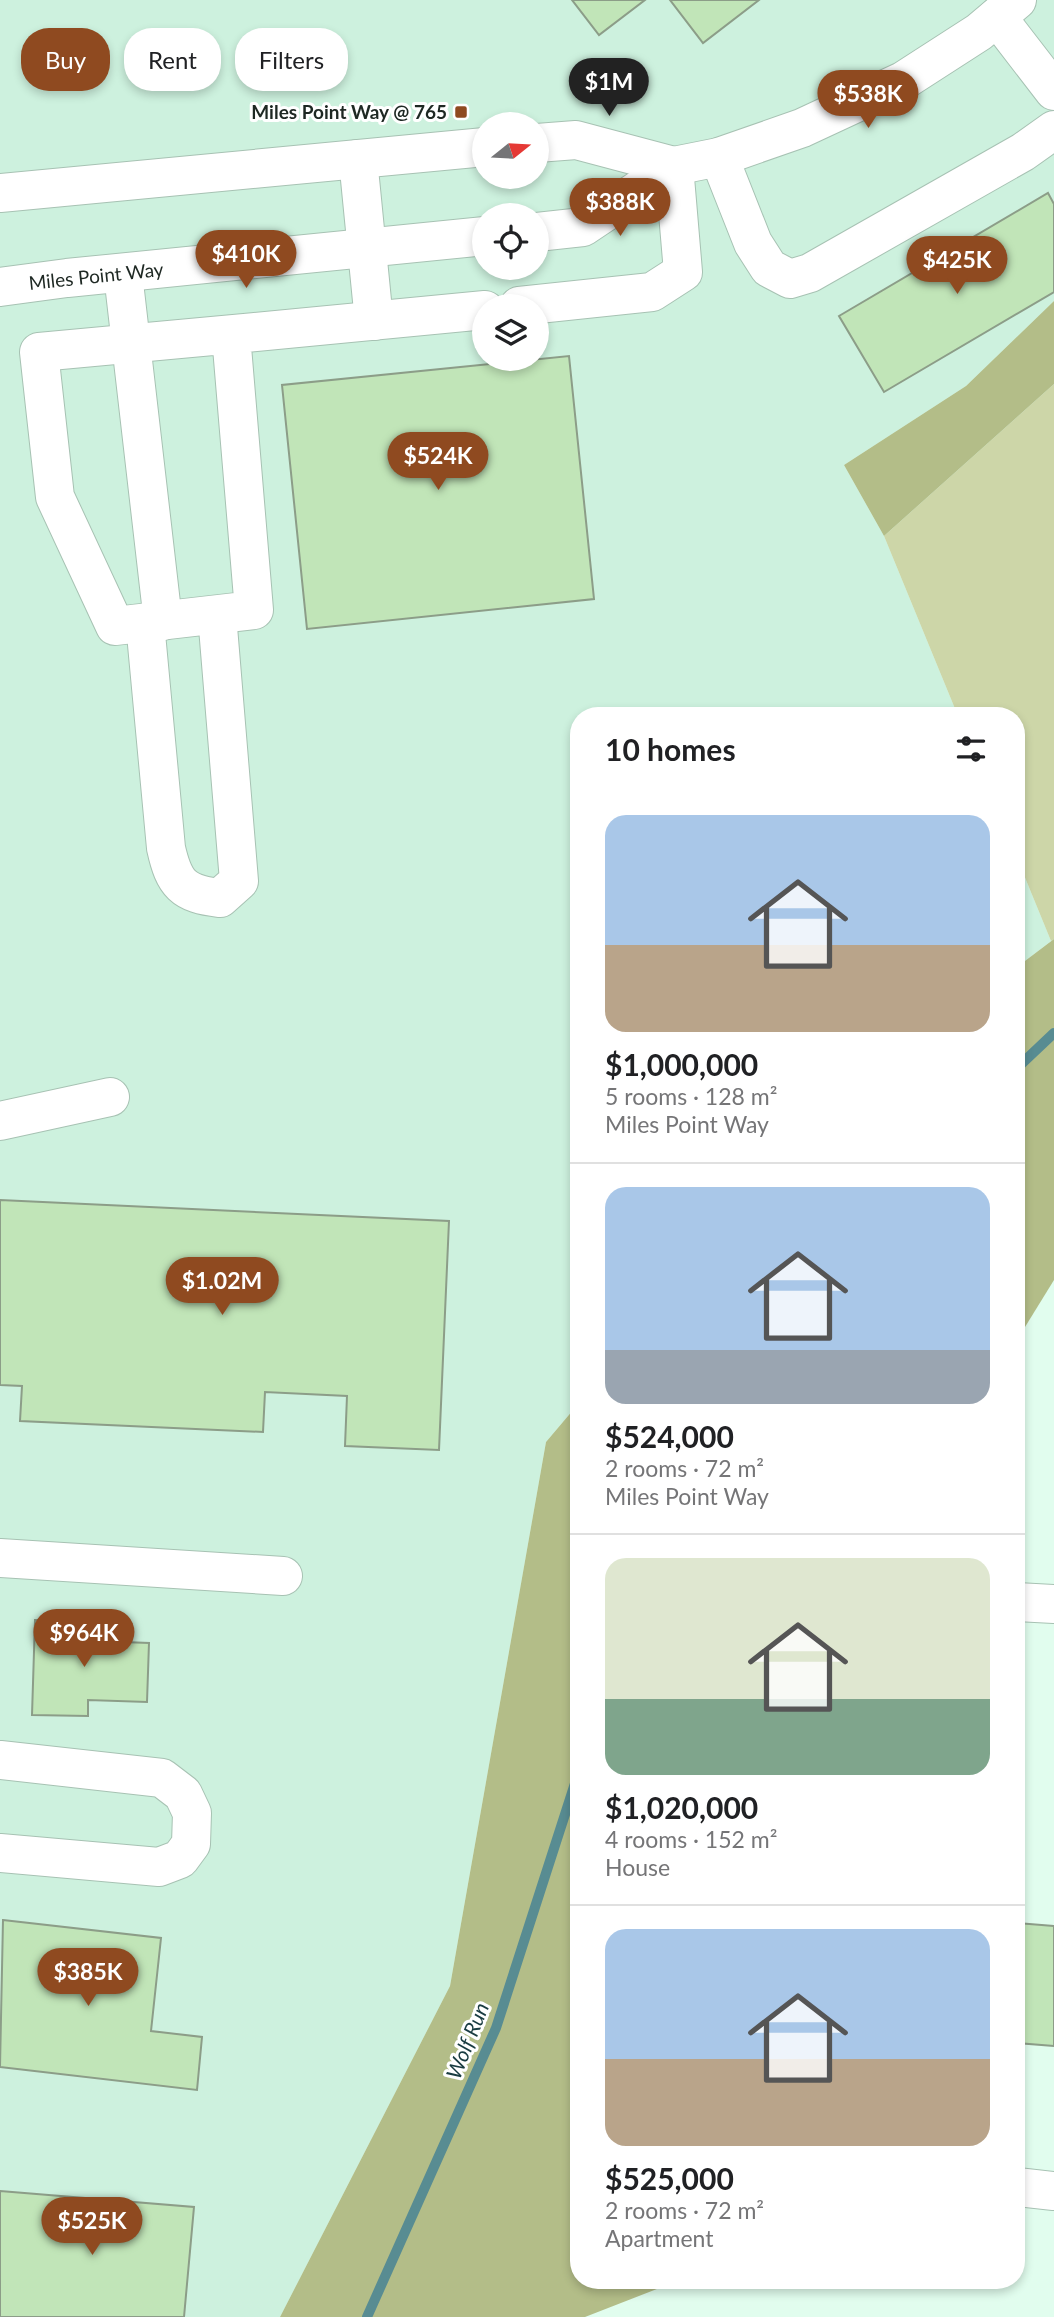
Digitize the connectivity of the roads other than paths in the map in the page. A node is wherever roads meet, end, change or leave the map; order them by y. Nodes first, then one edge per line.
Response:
1 (1007, 8) edge
2 (1054, 91) edge
3 (1054, 130) edge
4 (550, 142) edge
5 (472, 148) edge
6 (719, 158) junction
7 (358, 159) junction
8 (674, 166) junction
9 (0, 193) edge
10 (549, 231) edge
11 (472, 237) edge
12 (366, 247) junction
13 (123, 274) junction
14 (0, 287) edge
15 (549, 303) edge
16 (472, 311) edge
17 (374, 321) junction
18 (231, 335) junction
19 (129, 343) junction
20 (218, 615) junction
21 (154, 622) junction
22 (110, 1097) dead end
23 (0, 1122) edge
24 (0, 1558) edge
25 (283, 1576) dead end
26 (1025, 1602) edge
27 (1054, 1604) edge
28 (0, 1760) edge
29 (0, 1853) edge
30 (1025, 2188) edge
31 (1054, 2191) edge

1 - 2 street
1 - 6 street
3 - 6 street
4 - 8 street
5 - 7 street
6 - 8 street
7 - 9 street
7 - 12 street
8 - 10 street
8 - 15 street
11 - 12 street, Miles Point Way
12 - 13 street, Miles Point Way
12 - 17 street
13 - 14 street, Miles Point Way
13 - 19 street
16 - 17 street
17 - 18 street
18 - 19 street
18 - 20 street
19 - 21 street
19 - 21 street
20 - 21 street
20 - 21 street
22 - 23 street
24 - 25 street
26 - 27 street
28 - 29 street
30 - 31 street

